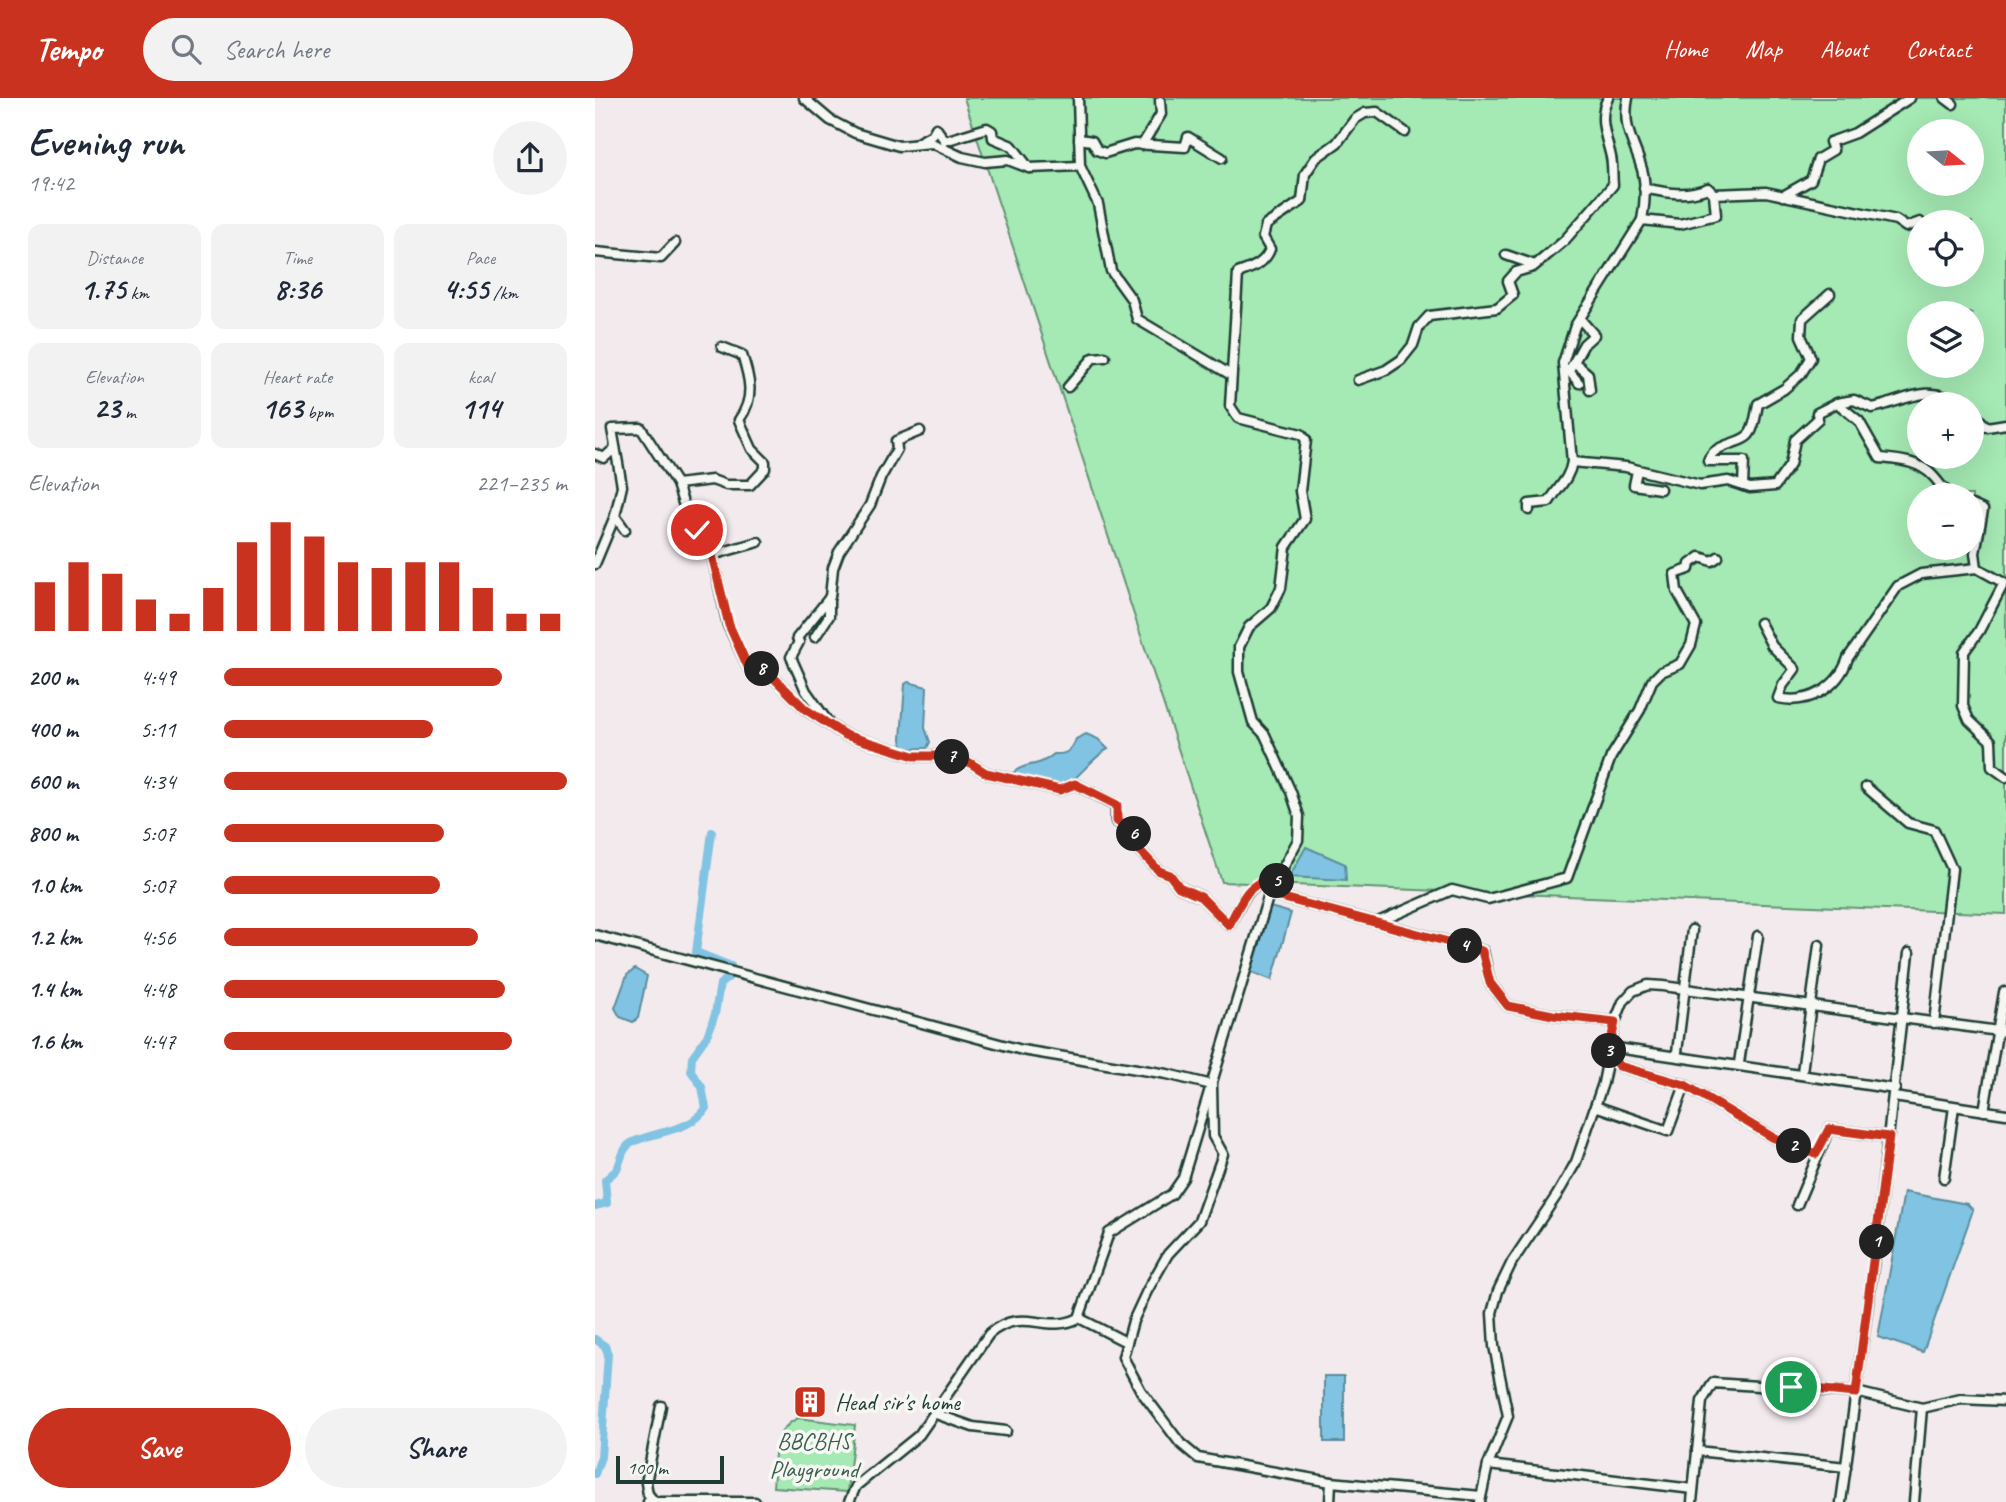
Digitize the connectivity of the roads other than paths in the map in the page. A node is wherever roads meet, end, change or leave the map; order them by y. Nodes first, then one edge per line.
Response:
1 (804, 98) edge
2 (1078, 98) edge
3 (1608, 98) edge
4 (1628, 98) edge
5 (1910, 98) edge
6 (1945, 98) edge
7 (1160, 101) dead end
8 (1953, 104) dead end
9 (1405, 132) dead end
10 (1079, 139) junction
11 (914, 145) junction
12 (1142, 145) junction
13 (1222, 158) dead end
14 (1080, 166) junction
15 (1029, 168) junction
16 (1644, 188) junction
17 (1714, 194) junction
18 (1783, 196) junction
19 (1642, 220) junction
20 (1907, 227) edge
21 (675, 243) dead end
22 (595, 252) edge
23 (1506, 255) dead end
24 (1535, 265) junction
25 (1830, 294) dead end
26 (1580, 319) junction
27 (722, 347) dead end
28 (1105, 357) dead end
29 (1574, 362) junction
30 (1231, 375) junction
31 (1358, 380) dead end
32 (1579, 383) dead end
33 (1067, 387) dead end
34 (1590, 390) dead end
35 (1907, 397) edge
36 (1837, 403) junction
37 (2006, 424) edge
38 (1984, 425) edge
39 (921, 431) dead end
40 (615, 448) junction
41 (595, 454) edge
42 (1572, 463) junction
43 (1637, 471) junction
44 (1938, 483) edge
45 (677, 484) junction
46 (1743, 486) junction
47 (1660, 489) dead end
48 (1529, 510) dead end
49 (615, 516) junction
50 (625, 530) dead end
51 (758, 542) dead end
52 (712, 555) junction
53 (1718, 557) dead end
54 (1976, 560) edge
55 (595, 564) edge
56 (1977, 568) junction
57 (829, 598) junction
58 (1760, 623) dead end
59 (815, 637) dead end
60 (832, 727) junction
61 (2006, 777) edge
62 (1866, 787) dead end
63 (1279, 878) junction
64 (1269, 894) junction
65 (1378, 922) junction
66 (1692, 930) dead end
67 (595, 935) edge
68 (1758, 936) dead end
69 (1819, 945) dead end
70 (1909, 953) dead end
71 (1685, 989) junction
72 (2004, 992) edge
73 (1749, 998) junction
74 (1812, 1007) junction
75 (1903, 1019) junction
76 (1615, 1022) junction
77 (1934, 1023) junction
78 (2002, 1032) edge
79 (1610, 1047) junction
80 (1677, 1052) dead end
81 (1607, 1059) junction
82 (1739, 1063) dead end
83 (1802, 1072) dead end
84 (1212, 1085) junction
85 (1685, 1085) junction
86 (1895, 1093) junction
87 (1595, 1106) junction
88 (1954, 1107) junction
89 (1984, 1111) junction
90 (2006, 1114) edge
91 (1889, 1137) junction
92 (1816, 1154) junction
93 (1944, 1178) dead end
94 (1797, 1205) dead end
95 (1079, 1318) junction
96 (1126, 1342) junction
97 (1856, 1393) junction
98 (2006, 1401) edge
99 (661, 1406) dead end
100 (1922, 1408) junction
101 (936, 1415) junction
102 (1006, 1430) dead end
103 (1697, 1451) junction
104 (1488, 1465) junction
105 (1846, 1467) junction
106 (1331, 1482) junction
107 (1693, 1489) junction
108 (1480, 1499) edge
109 (651, 1501) edge
110 (754, 1502) edge
111 (849, 1502) edge
112 (1330, 1502) edge
113 (1692, 1502) edge
114 (1841, 1502) edge
115 (1914, 1502) edge

1 - 11 street
2 - 10 street
3 - 24 street
4 - 16 street
5 - 18 street
6 - 8 street
7 - 12 street
9 - 30 street
10 - 12 street
10 - 14 street
11 - 15 street
11 - 15 street
12 - 13 street
14 - 15 street
14 - 30 street
16 - 17 street
16 - 19 street
17 - 18 street
17 - 19 street
18 - 20 street
19 - 26 street
21 - 22 street
23 - 24 street
24 - 31 street
25 - 46 street
26 - 29 street
26 - 42 street
27 - 45 street
28 - 33 street
29 - 32 street
29 - 34 street
30 - 63 street
35 - 36 street
36 - 44 street
36 - 46 street
37 - 38 street
39 - 57 street
40 - 41 street
40 - 45 street
40 - 49 street
42 - 43 street
42 - 48 street
43 - 46 street
43 - 47 street
45 - 52 street
49 - 50 street
49 - 55 street
51 - 52 street
52 - 60 street
53 - 65 street
54 - 56 street
56 - 58 street
56 - 61 street
57 - 59 street
57 - 60 street
60 - 63 street
62 - 77 street
63 - 64 street
64 - 65 street
64 - 84 street
65 - 76 street
66 - 71 street
67 - 84 street
68 - 73 street
69 - 74 street
70 - 75 street
71 - 73 street
71 - 76 street
71 - 80 street
72 - 78 street
73 - 74 street
73 - 82 street
74 - 75 street
74 - 83 street
75 - 77 street
75 - 86 street
76 - 79 street
77 - 78 street
78 - 89 street
79 - 81 street
79 - 86 street
81 - 85 street
81 - 87 street
84 - 95 street
84 - 96 street
85 - 87 street
85 - 92 street
86 - 88 street
86 - 91 street
87 - 104 street
88 - 89 street
88 - 93 street
89 - 90 street
91 - 92 street
91 - 97 street
92 - 94 street
95 - 96 street
95 - 101 street
96 - 106 street
97 - 100 street
97 - 103 street
97 - 105 street
98 - 100 street
99 - 109 street
100 - 115 street
101 - 102 street
101 - 111 street
103 - 105 street
103 - 107 street
104 - 107 street
104 - 108 street
105 - 114 street
106 - 108 street
106 - 112 street
107 - 113 street
109 - 110 street

